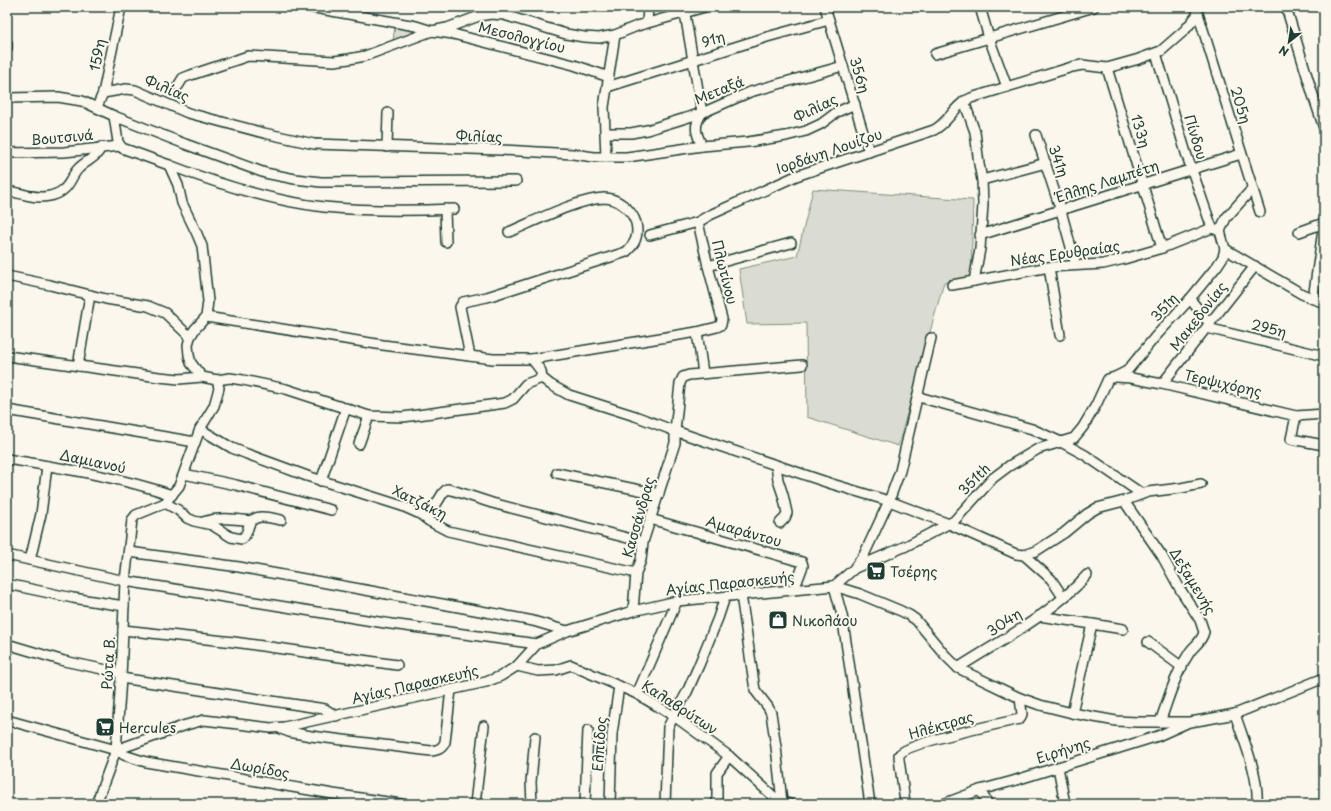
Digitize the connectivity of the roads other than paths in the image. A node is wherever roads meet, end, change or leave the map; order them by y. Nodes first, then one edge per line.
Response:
1 (120, 7) edge
2 (309, 7) edge
3 (648, 7) edge
4 (705, 7) edge
5 (825, 7) edge
6 (980, 7) edge
7 (1094, 7) edge
8 (1286, 7) edge
9 (684, 10) edge
10 (1197, 10) edge
11 (481, 12) edge
12 (829, 20) junction
13 (647, 23) junction
14 (432, 31) junction
15 (615, 35) junction
16 (989, 38) junction
17 (7, 43) edge
18 (7, 49) edge
19 (1156, 53) junction
20 (935, 54) dead end
21 (692, 60) junction
22 (843, 66) junction
23 (1107, 68) junction
24 (609, 77) junction
25 (178, 86) dead end
26 (1007, 87) junction
27 (607, 88) junction
28 (103, 93) junction
29 (7, 98) edge
30 (964, 101) junction
31 (855, 104) junction
32 (97, 107) junction
33 (388, 113) dead end
34 (702, 113) junction
35 (114, 116) junction
36 (1324, 128) edge
37 (606, 133) junction
38 (1036, 135) dead end
39 (702, 146) junction
40 (101, 147) junction
41 (387, 147) junction
42 (122, 148) junction
43 (870, 152) junction
44 (7, 154) edge
45 (1241, 154) junction
46 (606, 157) junction
47 (1046, 163) junction
48 (169, 165) junction
49 (1192, 169) junction
50 (982, 180) junction
51 (516, 181) dead end
52 (1142, 184) junction
53 (1252, 189) junction
54 (7, 192) edge
55 (1061, 211) junction
56 (1260, 212) dead end
57 (698, 222) junction
58 (1324, 223) edge
59 (1216, 229) junction
60 (509, 232) dead end
61 (1299, 232) dead end
62 (650, 235) dead end
63 (980, 235) junction
64 (446, 242) dead end
65 (791, 243) dead end
66 (1162, 248) junction
67 (1225, 249) junction
68 (1076, 265) junction
69 (708, 266) junction
70 (1255, 266) junction
71 (1049, 267) junction
72 (7, 276) edge
73 (974, 281) junction
74 (952, 285) dead end
75 (90, 295) junction
76 (1190, 299) junction
77 (1313, 299) junction
78 (1324, 303) edge
79 (206, 317) junction
80 (1208, 326) junction
81 (697, 332) junction
82 (1060, 335) dead end
83 (190, 338) junction
84 (931, 338) dead end
85 (7, 356) edge
86 (470, 356) junction
87 (1324, 356) edge
88 (532, 358) junction
89 (802, 365) dead end
90 (78, 366) junction
91 (704, 374) junction
92 (202, 377) junction
93 (1116, 377) junction
94 (542, 378) junction
95 (218, 380) junction
96 (1162, 384) junction
97 (919, 397) junction
98 (346, 408) junction
99 (7, 410) edge
100 (1324, 414) edge
101 (369, 416) junction
102 (1296, 416) junction
103 (200, 429) junction
104 (675, 431) junction
105 (195, 442) junction
106 (1061, 442) junction
107 (359, 444) dead end
108 (1324, 445) edge
109 (7, 459) edge
110 (776, 465) junction
111 (48, 466) junction
112 (557, 473) dead end
113 (184, 474) junction
114 (321, 480) junction
115 (1202, 484) dead end
116 (659, 494) junction
117 (1142, 494) junction
118 (172, 495) junction
119 (889, 501) junction
120 (1124, 501) junction
121 (165, 503) junction
122 (330, 510) dead end
123 (427, 519) junction
124 (650, 519) junction
125 (282, 520) dead end
126 (202, 522) junction
127 (251, 522) junction
128 (780, 524) dead end
129 (949, 524) junction
130 (643, 542) junction
131 (129, 552) junction
132 (7, 555) edge
133 (1024, 555) junction
134 (30, 560) junction
135 (855, 568) junction
136 (636, 573) junction
137 (1087, 575) dead end
138 (126, 581) junction
139 (7, 584) edge
140 (834, 586) junction
141 (794, 590) junction
142 (741, 595) junction
143 (725, 597) junction
144 (1063, 598) junction
145 (677, 601) junction
146 (124, 606) junction
147 (633, 611) junction
148 (1039, 616) junction
149 (1092, 624) junction
150 (1123, 629) dead end
151 (123, 630) junction
152 (567, 631) junction
153 (1148, 642) dead end
154 (7, 644) edge
155 (537, 644) junction
156 (397, 665) dead end
157 (517, 666) junction
158 (1182, 667) junction
159 (958, 668) junction
160 (121, 675) junction
161 (1324, 678) edge
162 (619, 686) junction
163 (451, 690) junction
164 (637, 694) junction
165 (1020, 698) junction
166 (1072, 713) junction
167 (1235, 714) junction
168 (336, 716) junction
169 (674, 716) junction
170 (7, 720) edge
171 (1160, 722) junction
172 (1190, 722) junction
173 (484, 726) dead end
174 (277, 727) junction
175 (588, 730) dead end
176 (535, 737) dead end
177 (116, 750) junction
178 (729, 756) junction
179 (1058, 766) junction
180 (980, 790) junction
181 (786, 803) edge
182 (96, 804) edge
183 (401, 804) edge
184 (475, 804) edge
185 (532, 804) edge
186 (585, 804) edge
187 (610, 804) edge
188 (665, 804) edge
189 (717, 804) edge
190 (870, 804) edge
191 (905, 804) edge
192 (943, 804) edge
193 (988, 804) edge
194 (1065, 804) edge
195 (1257, 804) edge

1 - 28 street, 159η
2 - 14 street, Μεσολογγίου
3 - 13 street
4 - 9 street
5 - 12 street, 356η
6 - 16 street
7 - 16 street
8 - 36 street
9 - 13 street
9 - 21 street
10 - 19 street
10 - 45 street, 205η
11 - 14 street
11 - 15 street
12 - 21 street, 91η
12 - 22 street, 356η
13 - 15 street
14 - 24 street, Μεσολογγίου
14 - 25 street
15 - 24 street
16 - 20 street
16 - 26 street
17 - 18 street
19 - 23 street
19 - 49 street, Πίνδου
21 - 27 street, 91η
21 - 34 street
22 - 31 street, 356η
22 - 34 street, Μεταξά
23 - 26 street
23 - 52 street, 133η
24 - 27 street
26 - 30 street
27 - 37 street
28 - 32 street, 159η
28 - 41 street, Φιλίας
29 - 32 street
30 - 43 street, Ιορδάνη Λουίζου
30 - 50 street
31 - 39 street, Φιλίας
31 - 43 street, 356η
32 - 35 street
33 - 41 street
34 - 37 street, Μεταξά
34 - 39 street
35 - 42 street
35 - 51 street
37 - 46 street
38 - 47 street, 341η
39 - 46 street, Φιλίας
40 - 42 street, Βουτσινά
40 - 44 street, Βουτσινά
40 - 54 street
41 - 46 street, Φιλίας
42 - 48 street
43 - 57 street, Ιορδάνη Λουίζου
45 - 49 street, Έλλης Λαμπέτη
45 - 53 street, 205η
47 - 50 street
47 - 55 street, 341η
48 - 64 street
48 - 79 street
49 - 52 street, Έλλης Λαμπέτη
49 - 59 street, Πίνδου
50 - 63 street
52 - 55 street, Έλλης Λαμπέτη
52 - 66 street, 133η
53 - 56 street, 205η
53 - 59 street
55 - 63 street, Έλλης Λαμπέτη
55 - 68 street, 341η
57 - 62 street, Ιορδάνη Λουίζου
57 - 69 street, Πλωτίνου
58 - 61 street
58 - 77 street
59 - 66 street, Νέας Ερυθραίας
59 - 67 street, Πίνδου
60 - 86 street
63 - 73 street
65 - 69 street
66 - 68 street, Νέας Ερυθραίας
67 - 70 street
67 - 76 street, 351η
68 - 71 street, Νέας Ερυθραίας
69 - 81 street, Πλωτίνου
70 - 77 street
70 - 80 street, Μακεδονίας
71 - 73 street, Νέας Ερυθραίας
71 - 82 street
72 - 75 street
73 - 74 street, Νέας Ερυθραίας
75 - 83 street
75 - 90 street
76 - 80 street
76 - 93 street, 351η
77 - 78 street
79 - 83 street
79 - 86 street
80 - 87 street, 295η
80 - 96 street, Μακεδονίας
81 - 88 street
81 - 91 street
83 - 92 street
84 - 97 street
85 - 90 street
86 - 88 street
88 - 94 street
89 - 91 street
90 - 92 street
91 - 104 street, Κασσάνδρας
92 - 95 street
93 - 96 street, Τερψιχόρης
93 - 106 street, 351th
94 - 101 street
94 - 104 street
95 - 98 street
95 - 103 street
96 - 102 street, Τερψιχόρης
97 - 106 street
97 - 119 street
98 - 101 street
98 - 114 street
99 - 105 street
100 - 102 street, Τερψιχόρης
101 - 107 street
102 - 108 street
103 - 105 street
103 - 114 street, Χατζάκη
104 - 110 street
104 - 116 street, Κασσάνδρας
105 - 113 street
106 - 117 street
106 - 129 street, 351th
109 - 111 street, Δαμιανού
110 - 119 street
110 - 128 street
111 - 118 street, Δαμιανού
111 - 134 street
112 - 116 street
113 - 118 street
113 - 122 street
114 - 123 street, Χατζάκη
115 - 117 street
116 - 124 street, Κασσάνδρας
117 - 120 street
118 - 121 street
119 - 129 street
119 - 135 street
120 - 133 street
120 - 158 street, Δεξαμενής
121 - 126 street
121 - 131 street, Ρώτα Β.
123 - 130 street
123 - 136 street, Χατζάκη
124 - 130 street, Κασσάνδρας
124 - 141 street, Αμαράντου
125 - 127 street
126 - 127 street
126 - 127 street
129 - 133 street
129 - 135 street, 351th
130 - 136 street, Κασσάνδρας
131 - 138 street, Ρώτα Β.
131 - 152 street
132 - 134 street
133 - 144 street
134 - 138 street
135 - 140 street, 351th
136 - 147 street, Κασσάνδρας
137 - 144 street, 304η
138 - 146 street, Ρώτα Β.
138 - 155 street
139 - 146 street
140 - 141 street, Αγίας Παρασκευής
140 - 159 street, Αγίας Παρασκευής
140 - 190 street
141 - 142 street, Αγίας Παρασκευής
142 - 143 street, Αγίας Παρασκευής
142 - 181 street
143 - 145 street, Αγίας Παρασκευής
143 - 169 street
144 - 148 street, 304η
145 - 147 street, Αγίας Παρασκευής
145 - 164 street
146 - 151 street, Ρώτα Β.
147 - 152 street, Αγίας Παρασκευής
148 - 149 street
148 - 159 street, 304η
149 - 150 street
149 - 166 street
151 - 156 street
151 - 160 street, Ρώτα Β.
152 - 155 street, Αγίας Παρασκευής
153 - 158 street
154 - 160 street
155 - 157 street, Αγίας Παρασκευής
157 - 162 street, Καλαβρύτων
157 - 163 street, Αγίας Παρασκευής
158 - 171 street, Δεξαμενής
159 - 165 street, Αγίας Παρασκευής
160 - 168 street
160 - 177 street, Ρώτα Β.
161 - 167 street, Αγίας Παρασκευής
162 - 164 street, Καλαβρύτων
162 - 187 street, Ελπίδος
163 - 168 street, Αγίας Παρασκευής
163 - 174 street
164 - 169 street, Καλαβρύτων
165 - 166 street, Αγίας Παρασκευής
165 - 191 street, Ηλέκτρας
166 - 171 street, Αγίας Παρασκευής
167 - 172 street, Αγίας Παρασκευής
167 - 195 street
168 - 174 street, Αγίας Παρασκευής
169 - 178 street, Καλαβρύτων
169 - 188 street
170 - 177 street
171 - 172 street, Αγίας Παρασκευής
172 - 179 street, Ειρήνης
173 - 184 street
174 - 177 street, Αγίας Παρασκευής
175 - 186 street
176 - 185 street
177 - 182 street, Ρώτα Β.
177 - 183 street, Δωρίδος
178 - 181 street, Καλαβρύτων
178 - 189 street
179 - 180 street, Ειρήνης
179 - 194 street
180 - 192 street, Ειρήνης
180 - 193 street

